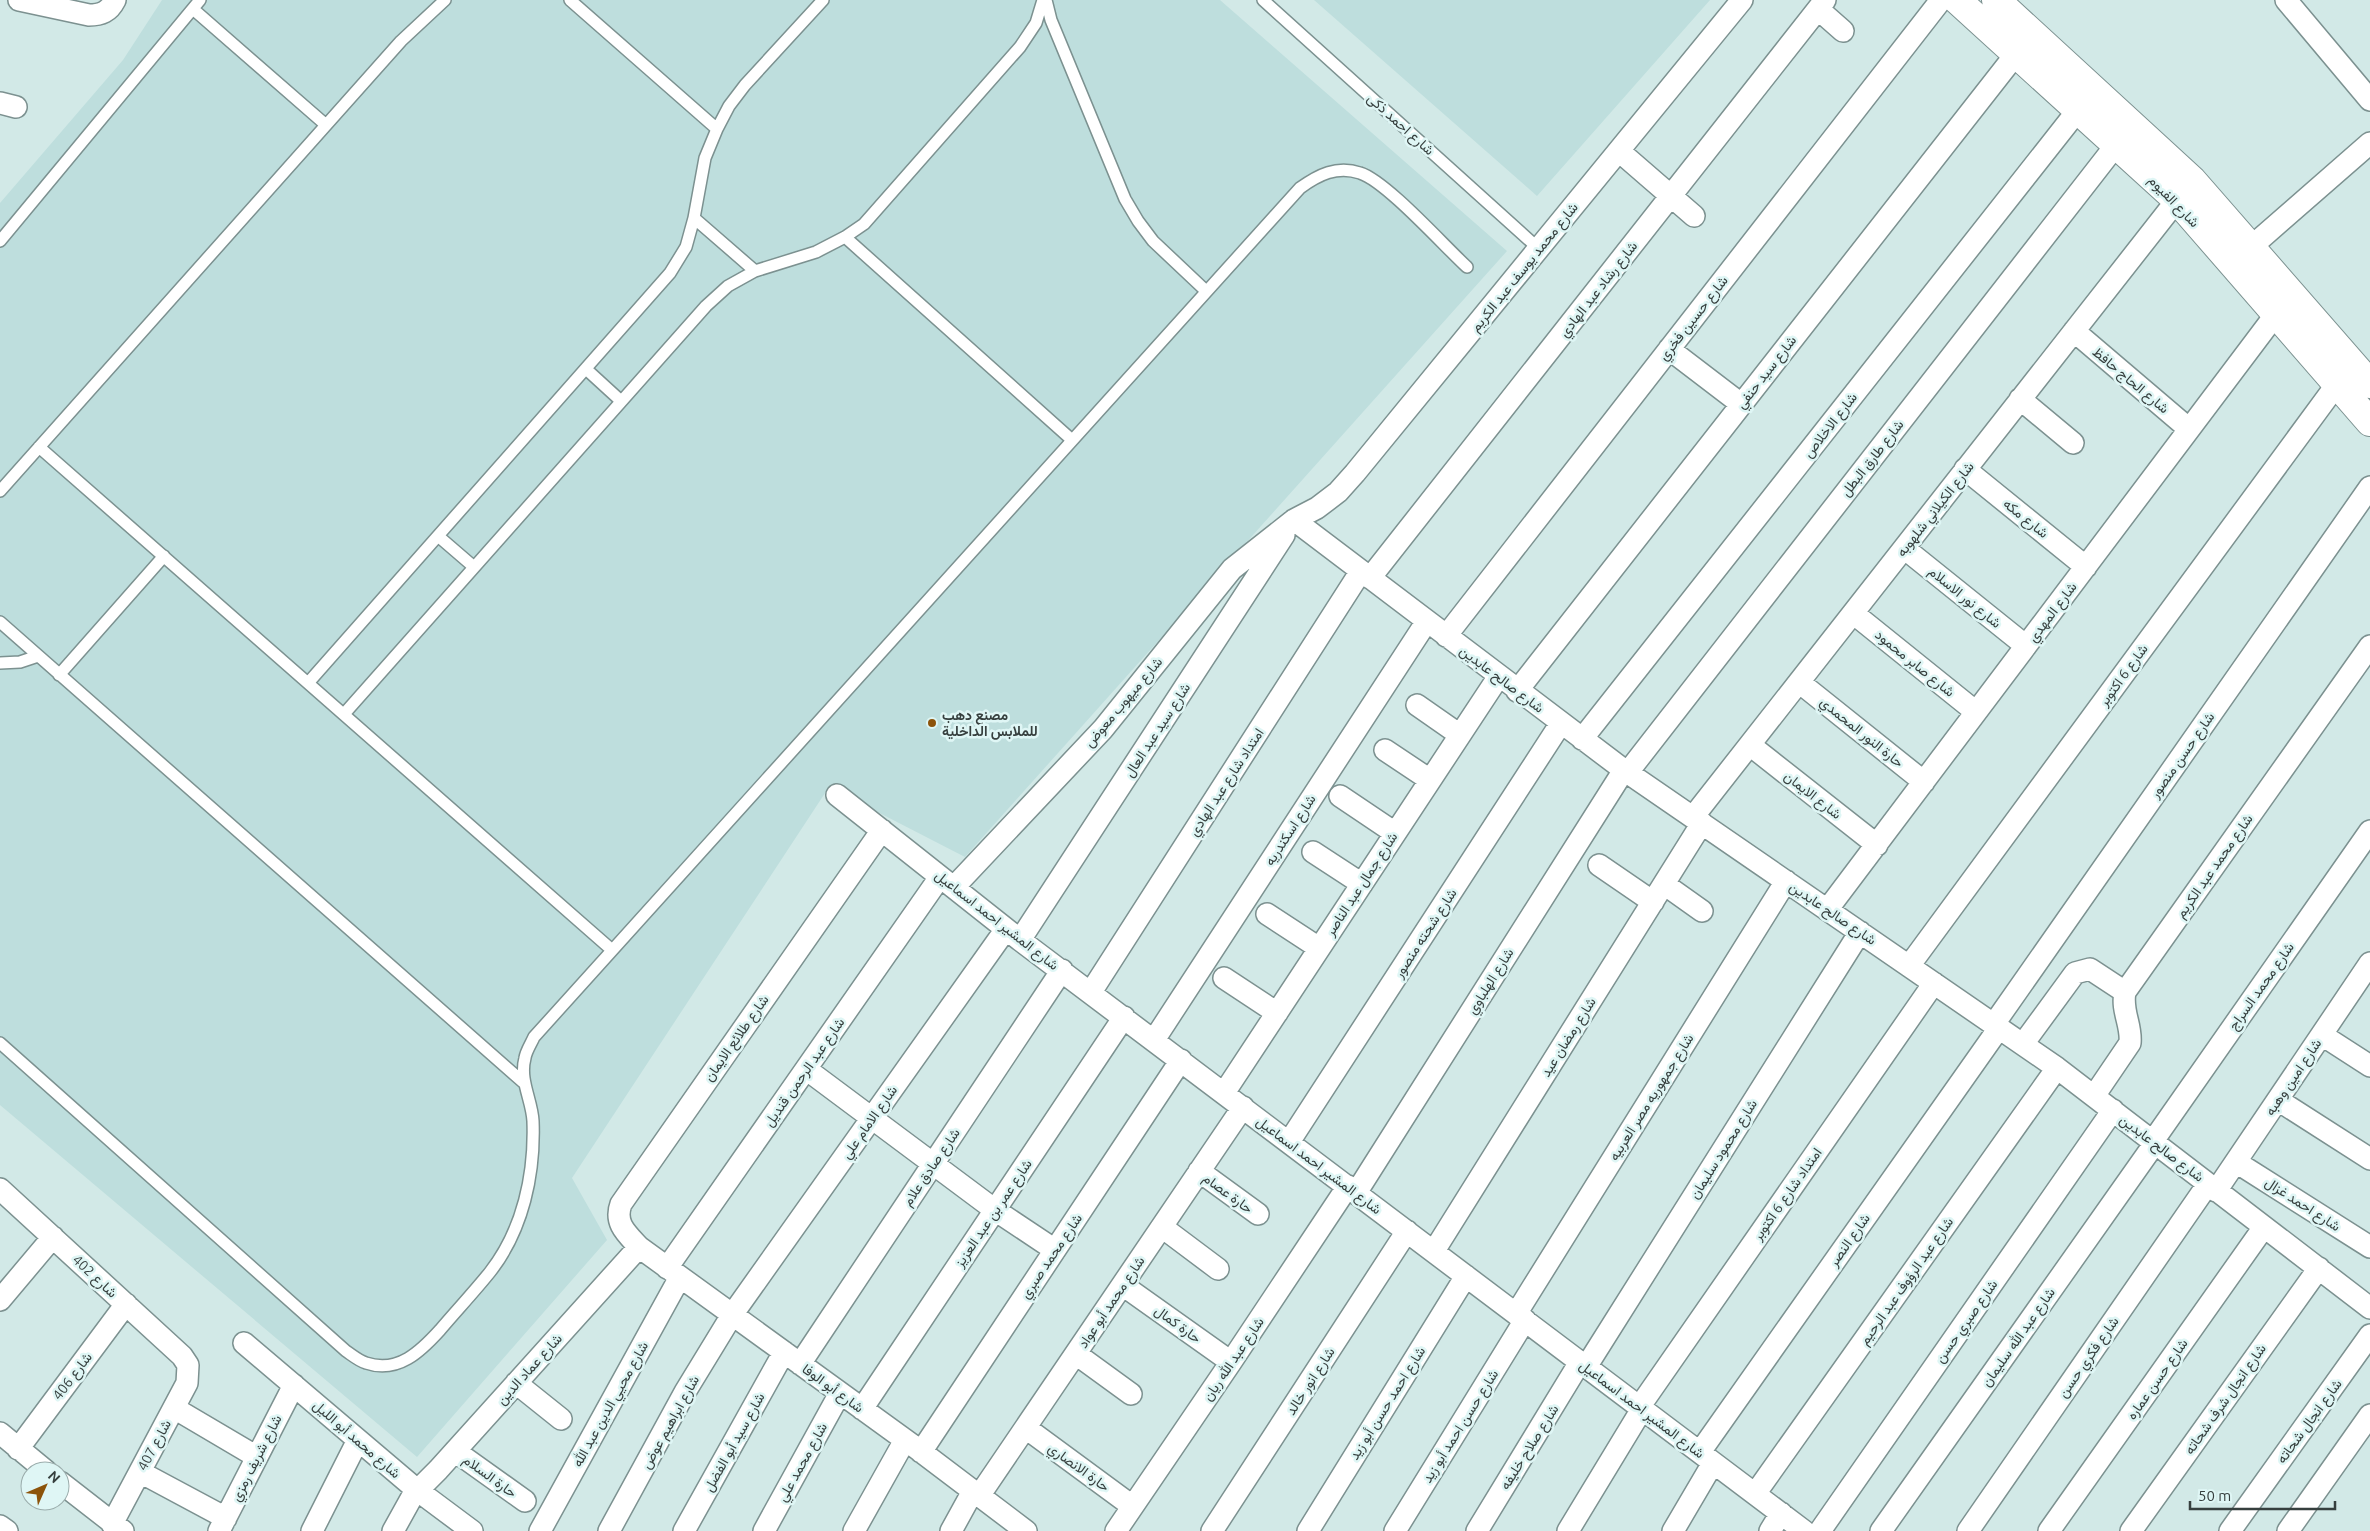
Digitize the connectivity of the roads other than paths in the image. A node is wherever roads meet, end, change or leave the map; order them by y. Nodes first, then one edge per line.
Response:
1 (20, 0) edge
2 (115, 0) edge
3 (445, 0) edge
4 (570, 0) edge
5 (823, 0) edge
6 (1044, 0) edge
7 (1263, 0) edge
8 (1742, 0) edge
9 (1941, 0) edge
10 (1957, 0) edge
11 (1996, 0) edge
12 (2286, 0) edge
13 (196, 4) edge
14 (1822, 4) edge
15 (1843, 31) dead end
16 (2016, 54) junction
17 (2370, 100) edge
18 (2078, 110) junction
19 (326, 125) junction
20 (717, 129) junction
21 (2370, 143) edge
22 (2116, 144) junction
23 (1619, 151) junction
24 (1671, 196) junction
25 (2176, 200) junction
26 (1694, 216) dead end
27 (694, 218) junction
28 (845, 237) junction
29 (0, 241) edge
30 (2251, 247) junction
31 (1539, 249) junction
32 (1466, 267) dead end
33 (755, 271) junction
34 (1206, 291) junction
35 (2276, 314) junction
36 (2074, 331) junction
37 (1669, 349) junction
38 (586, 369) junction
39 (2337, 384) junction
40 (2370, 384) edge
41 (2020, 399) junction
42 (622, 400) junction
43 (1741, 404) junction
44 (2370, 422) edge
45 (2189, 429) junction
46 (1072, 440) junction
47 (2073, 443) dead end
48 (40, 447) junction
49 (1965, 470) junction
50 (2370, 487) edge
51 (0, 491) edge
52 (1294, 520) junction
53 (438, 536) junction
54 (1904, 548) junction
55 (164, 556) junction
56 (474, 567) junction
57 (2086, 567) junction
58 (1365, 574) junction
59 (1853, 613) junction
60 (1427, 621) junction
61 (0, 622) edge
62 (1446, 636) junction
63 (2026, 646) junction
64 (2370, 646) edge
65 (38, 656) junction
66 (0, 662) edge
67 (59, 675) junction
68 (1499, 676) junction
69 (1799, 682) junction
70 (308, 683) junction
71 (1517, 691) junction
72 (1417, 705) dead end
73 (1976, 712) junction
74 (344, 714) junction
75 (1561, 723) junction
76 (1460, 735) junction
77 (1582, 739) junction
78 (1750, 745) junction
79 (1385, 750) dead end
80 (1626, 771) junction
81 (1430, 780) junction
82 (1924, 782) junction
83 (837, 795) dead end
84 (1340, 796) dead end
85 (1697, 820) junction
86 (882, 830) junction
87 (2370, 831) edge
88 (1395, 833) junction
89 (1877, 845) junction
90 (1312, 852) dead end
91 (1599, 865) dead end
92 (1786, 881) junction
93 (947, 882) junction
94 (1362, 884) junction
95 (1658, 893) junction
96 (1828, 910) junction
97 (1702, 911) dead end
98 (1268, 914) dead end
99 (1860, 932) junction
100 (1013, 934) junction
101 (1319, 948) junction
102 (612, 950) junction
103 (1910, 966) junction
104 (2368, 969) edge
105 (1062, 970) junction
106 (1224, 978) dead end
107 (1934, 983) junction
108 (1091, 992) junction
109 (2125, 992) junction
110 (1277, 1013) junction
111 (1124, 1018) junction
112 (1996, 1026) junction
113 (2322, 1035) junction
114 (1154, 1040) junction
115 (0, 1043) edge
116 (2023, 1044) junction
117 (1181, 1060) junction
118 (2370, 1066) edge
119 (2057, 1068) junction
120 (806, 1069) junction
121 (524, 1082) junction
122 (1224, 1093) junction
123 (2094, 1096) junction
124 (2278, 1100) junction
125 (1243, 1107) junction
126 (2113, 1110) junction
127 (872, 1118) junction
128 (1289, 1142) junction
129 (2154, 1142) junction
130 (2370, 1159) edge
131 (2236, 1162) junction
132 (933, 1164) junction
133 (1199, 1171) junction
134 (2212, 1187) junction
135 (0, 1189) edge
136 (1352, 1189) junction
137 (995, 1210) junction
138 (1258, 1214) dead end
139 (1162, 1227) junction
140 (2264, 1227) junction
141 (1407, 1231) junction
142 (53, 1237) junction
143 (639, 1247) junction
144 (2370, 1247) edge
145 (1054, 1250) junction
146 (1434, 1251) junction
147 (2319, 1268) junction
148 (1218, 1269) dead end
149 (674, 1272) junction
150 (1466, 1276) junction
151 (1124, 1286) junction
152 (0, 1300) edge
153 (126, 1304) junction
154 (2370, 1308) edge
155 (732, 1315) junction
156 (1520, 1317) junction
157 (2370, 1335) edge
158 (244, 1343) dead end
159 (1076, 1354) junction
160 (792, 1358) junction
161 (1231, 1362) junction
162 (1583, 1364) junction
163 (188, 1365) joint
164 (516, 1383) junction
165 (294, 1385) junction
166 (840, 1393) junction
167 (1131, 1394) dead end
168 (174, 1408) junction
169 (1641, 1408) junction
170 (862, 1409) junction
171 (2370, 1415) edge
172 (561, 1419) dead end
173 (1026, 1428) junction
174 (0, 1433) edge
175 (358, 1440) junction
176 (913, 1446) junction
177 (18, 1449) junction
178 (455, 1451) junction
179 (257, 1457) junction
180 (1706, 1458) junction
181 (33, 1461) edge
182 (140, 1472) junction
183 (70, 1490) edge
184 (417, 1490) junction
185 (976, 1494) junction
186 (1755, 1494) junction
187 (524, 1501) dead end
188 (1132, 1506) junction
189 (1776, 1522) edge
190 (222, 1524) edge
191 (0, 1526) edge
192 (118, 1527) edge
193 (461, 1528) edge
194 (6, 1531) edge
195 (312, 1531) edge
196 (393, 1531) edge
197 (540, 1531) edge
198 (609, 1531) edge
199 (684, 1531) edge
200 (764, 1531) edge
201 (854, 1531) edge
202 (951, 1531) edge
203 (1026, 1531) edge
204 (1116, 1531) edge
205 (1212, 1531) edge
206 (1308, 1531) edge
207 (1395, 1531) edge
208 (1477, 1531) edge
209 (1568, 1531) edge
210 (1673, 1531) edge
211 (1804, 1531) edge
212 (1820, 1531) edge
213 (1881, 1531) edge
214 (1968, 1531) edge
215 (2049, 1531) edge
216 (2131, 1531) edge
217 (2230, 1531) edge
218 (2288, 1531) edge

1 - 2 street
3 - 19 lane
4 - 20 lane
5 - 20 lane
6 - 28 lane
6 - 34 lane
7 - 31 lane, شارع احمد ذكى
8 - 23 street, شارع محمد يوسف عبد الكريم
9 - 37 street, شارع حسين فخري
10 - 16 street, شارع الفيوم
11 - 30 street, شارع الفيوم
12 - 17 street
13 - 19 lane
13 - 29 lane
14 - 15 street
14 - 24 street, شارع رشاد عبد الهادي
16 - 18 street, شارع الفيوم
16 - 43 street, شارع سيد حنفي
18 - 22 street, شارع الفيوم
18 - 77 street, شارع الاخلاص
19 - 48 lane
20 - 27 lane
21 - 30 street
22 - 25 street, شارع الفيوم
22 - 80 street, شارع طارق البطل
23 - 24 street
23 - 31 street, شارع محمد يوسف عبد الكريم
24 - 26 street
24 - 58 street, شارع رشاد عبد الهادي
25 - 35 street, شارع الفيوم
25 - 36 street, شارع الكيلاني شلهوبه
27 - 33 lane
27 - 38 lane
28 - 33 lane
28 - 46 lane
30 - 40 street, شارع الفيوم
31 - 52 street, شارع محمد يوسف عبد الكريم
32 - 34 lane
33 - 42 lane
34 - 46 lane
35 - 39 street, شارع الفيوم
35 - 45 street, شارع المهدي
36 - 41 street, شارع الكيلاني شلهوبه
36 - 45 street, شارع الحاج حافظ
37 - 43 street
37 - 62 street, شارع حسين فخري
38 - 42 lane
38 - 53 lane
39 - 44 street, شارع الفيوم
39 - 103 street, شارع 6 اكتوبر
41 - 47 street
41 - 49 street, شارع الكيلاني شلهوبه
42 - 56 lane
43 - 71 street, شارع سيد حنفي
45 - 57 street, شارع المهدي
46 - 102 lane
48 - 51 lane
48 - 55 lane
49 - 54 street, شارع الكيلاني شلهوبه
49 - 57 street, شارع مكه
50 - 112 street, شارع حسن منصور
52 - 58 street, شارع صالح عابدين
52 - 93 street, شارع ميهوب معوض
52 - 100 street, شارع سيد عبد العال
53 - 56 lane
53 - 70 lane
54 - 59 street, شارع الكيلاني شلهوبه
54 - 63 street, شارع نور الاسلام
55 - 67 lane
55 - 70 lane
56 - 74 lane
57 - 63 street, شارع المهدي
58 - 60 street, شارع صالح عابدين
58 - 108 street, امتداد شارع عبد الهادي
59 - 69 street, شارع الكيلاني شلهوبه
59 - 73 street, شارع صابر محمود
60 - 62 street, شارع صالح عابدين
60 - 114 street, شارع اسكندريه
61 - 65 lane
62 - 68 street, شارع صالح عابدين
63 - 73 street, شارع المهدي
64 - 109 street, شارع محمد عبد الكريم
65 - 66 lane
65 - 67 lane
67 - 121 lane
68 - 71 street, شارع صالح عابدين
68 - 76 street, شارع جمال عبد الناصر
69 - 78 street, شارع الكيلاني شلهوبه
69 - 82 street, حارة النور المحمدي
70 - 74 lane
71 - 75 street, شارع صالح عابدين
72 - 76 street
73 - 82 street, شارع المهدي
74 - 102 lane
75 - 77 street, شارع صالح عابدين
75 - 128 street, شارع شحته منصور
76 - 81 street, شارع جمال عبد الناصر
77 - 80 street, شارع صالح عابدين
78 - 85 street, شارع الكيلاني شلهوبه
78 - 89 street, شارع الايمان
79 - 81 street
80 - 85 street, شارع صالح عابدين
80 - 136 street, شارع الهلباوي
81 - 88 street, شارع جمال عبد الناصر
82 - 89 street, شارع المهدي
83 - 86 street, شارع المشير احمد اسماعيل
84 - 88 street
85 - 92 street, شارع صالح عابدين
85 - 95 street, شارع رمضان عيد
86 - 93 street, شارع المشير احمد اسماعيل
86 - 143 street, شارع طلائع الايمان
87 - 129 street, شارع محمد السراج
88 - 94 street, شارع جمال عبد الناصر
89 - 96 street, شارع المهدي
90 - 94 street
91 - 95 street
92 - 96 street, شارع صالح عابدين
92 - 156 street, شارع جمهوريه مصر العربيه
93 - 100 street, شارع المشير احمد اسماعيل
93 - 120 street, شارع عبد الرحمن قنديل
94 - 101 street, شارع جمال عبد الناصر
95 - 97 street
95 - 146 street, شارع رمضان عيد
96 - 99 street, شارع صالح عابدين
98 - 101 street
99 - 103 street, شارع صالح عابدين
99 - 162 street, شارع محمود سليمان
100 - 105 street, شارع المشير احمد اسماعيل
100 - 127 street, شارع الامام علي
101 - 110 street, شارع جمال عبد الناصر
102 - 121 lane
103 - 107 street, شارع صالح عابدين
104 - 113 street, شارع امين وهبه
105 - 108 street, شارع المشير احمد اسماعيل
105 - 132 street, شارع صادق علام
106 - 110 street
107 - 112 street, شارع صالح عابدين
107 - 169 street, امتداد شارع 6 اكتوبر
108 - 111 street, شارع المشير احمد اسماعيل
109 - 116 street
109 - 123 street
110 - 122 street, شارع جمال عبد الناصر
111 - 114 street, شارع المشير احمد اسماعيل
111 - 137 street, شارع عمر بن عبد العزيز
112 - 116 street, شارع صالح عابدين
112 - 180 street, شارع النصر
113 - 118 street
113 - 124 street, شارع امين وهبه
114 - 117 street, شارع المشير احمد اسماعيل
115 - 121 lane
116 - 119 street, شارع صالح عابدين
117 - 122 street, شارع المشير احمد اسماعيل
117 - 145 street, شارع محمد صبري
119 - 123 street, شارع صالح عابدين
119 - 186 street, شارع عبد الرؤوف عبد الرحيم
120 - 127 street
120 - 149 street, شارع عبد الرحمن قنديل
122 - 125 street, شارع المشير احمد اسماعيل
123 - 126 street, شارع صالح عابدين
124 - 130 street
124 - 131 street, شارع امين وهبه
125 - 128 street, شارع المشير احمد اسماعيل
125 - 133 street, شارع محمد أبو عواد
126 - 129 street, شارع صالح عابدين
126 - 212 street, شارع صبري حسن
127 - 132 street
127 - 155 street, شارع الامام علي
128 - 136 street, شارع المشير احمد اسماعيل
129 - 134 street, شارع صالح عابدين
129 - 213 street, شارع عبد الله سليمان
131 - 134 street, شارع امين وهبه
131 - 144 street, شارع احمد غزال
132 - 137 street
132 - 160 street, شارع صادق علام
133 - 138 street, حارة عصام
133 - 139 street, شارع محمد أبو عواد
134 - 140 street, شارع صالح عابدين
134 - 214 street, شارع فكري حسن
135 - 142 street, شارع 402
136 - 141 street, شارع المشير احمد اسماعيل
136 - 161 street, شارع عبد الله ريان
137 - 145 street
137 - 170 street, شارع عمر بن عبد العزيز
139 - 148 street
139 - 151 street, شارع محمد أبو عواد
140 - 147 street, شارع صالح عابدين
140 - 215 street, شارع حسن عماره
141 - 146 street, شارع المشير احمد اسماعيل
141 - 205 street, شارع انور خالد
142 - 152 street
142 - 153 street, شارع 402
143 - 149 street, شارع أبو الوفا
143 - 164 street, شارع عماد الدين
145 - 176 street, شارع محمد صبري
146 - 150 street, شارع المشير احمد اسماعيل
147 - 154 street, شارع صالح عابدين
147 - 216 street, شارع انجال شرف شحاته
149 - 155 street, شارع أبو الوفا
149 - 197 street, شارع محيي الدين عبد الله
150 - 156 street, شارع المشير احمد اسماعيل
150 - 206 street, شارع احمد حسن أبو زيد
151 - 159 street, شارع محمد أبو عواد
151 - 161 street, حارة كمال
153 - 163 street, شارع 402
153 - 177 street, شارع 406
155 - 160 street, شارع أبو الوفا
155 - 198 street, شارع ابراهيم عوض
156 - 162 street, شارع المشير احمد اسماعيل
156 - 207 street, شارع حسن احمد أبو زيد
157 - 217 street, شارع انجال شحاته
158 - 165 street, شارع محمد أبو الليل
159 - 167 street
159 - 173 street, شارع محمد أبو عواد
160 - 166 street, شارع أبو الوفا
160 - 199 street, شارع سيد أبو الفضل
161 - 188 street, شارع عبد الله ريان
162 - 169 street, شارع المشير احمد اسماعيل
162 - 208 street, شارع صلاح خليفه
163 - 168 street, شارع 407
164 - 172 street
164 - 178 street, شارع عماد الدين
165 - 175 street, شارع محمد أبو الليل
165 - 179 street, شارع شريف رمزي
166 - 170 street, شارع أبو الوفا
166 - 200 street, شارع محمد علي
168 - 179 street
168 - 182 street, شارع 407
169 - 180 street, شارع المشير احمد اسماعيل
169 - 209 street, امتداد شارع 6 اكتوبر
170 - 176 street, شارع أبو الوفا
171 - 218 street
173 - 185 street, شارع محمد أبو عواد
173 - 188 street, حارة الانصاري
174 - 177 street
175 - 184 street, شارع محمد أبو الليل
175 - 195 street
176 - 185 street, شارع أبو الوفا
176 - 201 street, شارع محمد صبري
177 - 181 street
178 - 184 street, شارع عماد الدين
178 - 187 street, حارة السلام
179 - 190 street, شارع شريف رمزي
180 - 186 street, شارع المشير احمد اسماعيل
180 - 210 street, شارع النصر
182 - 190 street
182 - 192 street, شارع 407
183 - 192 street
184 - 193 street, شارع محمد أبو الليل
184 - 196 street, شارع عماد الدين
185 - 202 street, شارع محمد أبو عواد
185 - 203 street, شارع أبو الوفا
186 - 189 street, شارع المشير احمد اسماعيل
188 - 204 street, شارع عبد الله ريان
189 - 211 street, شارع المشير احمد اسماعيل
191 - 194 street

